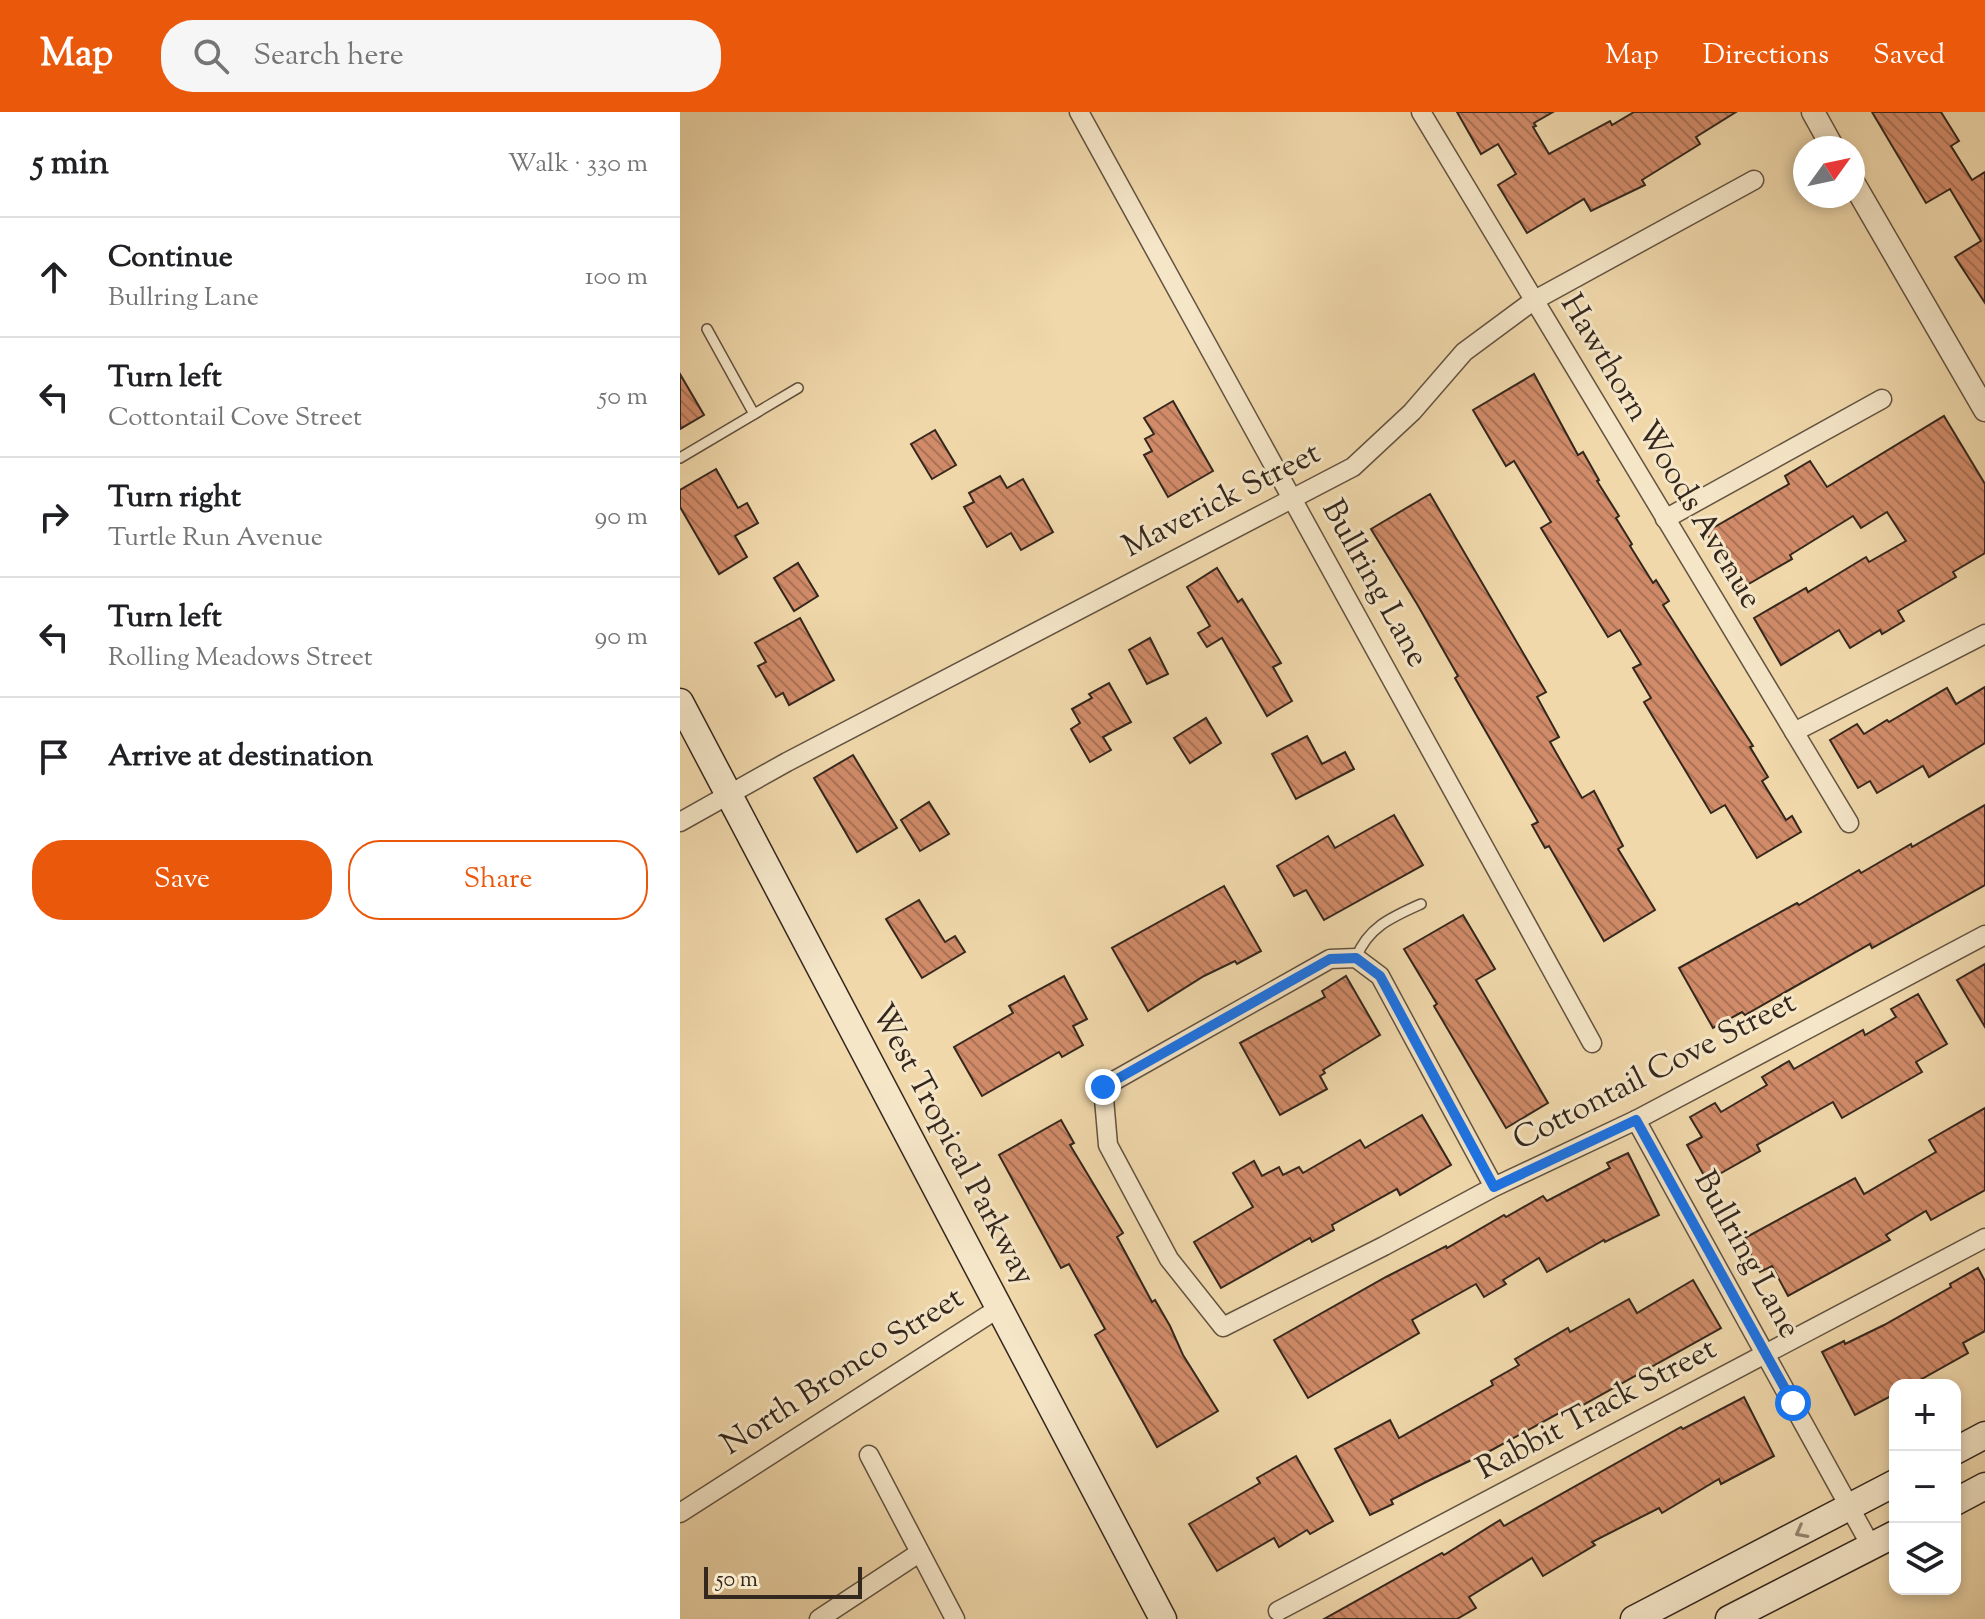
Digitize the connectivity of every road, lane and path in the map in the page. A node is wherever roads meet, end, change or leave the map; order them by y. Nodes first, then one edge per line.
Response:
1 (1079, 112) edge
2 (1421, 112) edge
3 (1813, 112) edge
4 (1826, 136) edge
5 (1754, 180) dead end
6 (1865, 203) edge
7 (1533, 301) junction
8 (707, 329) dead end
9 (798, 388) dead end
10 (1882, 399) dead end
11 (1985, 410) edge
12 (754, 414) junction
13 (680, 458) edge
14 (1292, 498) junction
15 (1665, 519) junction
16 (1985, 634) edge
17 (680, 702) edge
18 (1794, 732) junction
19 (730, 794) junction
20 (680, 822) edge
21 (1849, 823) dead end
22 (1421, 904) dead end
23 (1985, 935) edge
24 (1356, 958) junction
25 (1592, 1043) dead end
26 (1636, 1120) junction
27 (1494, 1187) junction
28 (1985, 1238) edge
29 (999, 1308) junction
30 (1767, 1355) junction
31 (1985, 1435) edge
32 (1961, 1448) edge
33 (869, 1455) dead end
34 (1889, 1486) edge
35 (1985, 1486) edge
36 (1961, 1499) edge
37 (1849, 1507) junction
38 (680, 1513) edge
39 (1889, 1537) edge
40 (1871, 1546) junction
41 (919, 1553) junction
42 (1278, 1611) dead end
43 (819, 1619) edge
44 (955, 1619) edge
45 (1163, 1619) edge
46 (1634, 1619) edge
47 (1729, 1619) edge

1 - 14 street, Bullring Lane
2 - 7 street, Hawthorn Woods Avenue
3 - 4 street
5 - 7 street, Maverick Street
6 - 11 street
7 - 14 street, Maverick Street
7 - 15 street, Hawthorn Woods Avenue
8 - 12 lane
9 - 12 lane
10 - 15 street
12 - 13 lane
14 - 19 street, Maverick Street
14 - 25 street, Bullring Lane
15 - 18 street, Hawthorn Woods Avenue
16 - 18 street
17 - 19 main road, West Tropical Parkway
18 - 21 street, Hawthorn Woods Avenue
19 - 20 street, Maverick Street
19 - 29 main road, West Tropical Parkway
22 - 24 lane
23 - 26 street, Cottontail Cove Street
24 - 27 street
24 - 27 street, Cottontail Cove Street
26 - 27 street, Cottontail Cove Street
26 - 30 street, Bullring Lane
28 - 30 street, Rabbit Track Street
29 - 38 street, North Bronco Street
29 - 45 main road, West Tropical Parkway
30 - 37 street, Bullring Lane
30 - 42 street, Rabbit Track Street
31 - 32 main road
33 - 41 street
34 - 37 main road
35 - 36 main road
37 - 40 street, Bullring Lane
37 -> 46 main road
39 - 40 main road
40 - 47 main road
41 - 43 street
41 - 44 street

